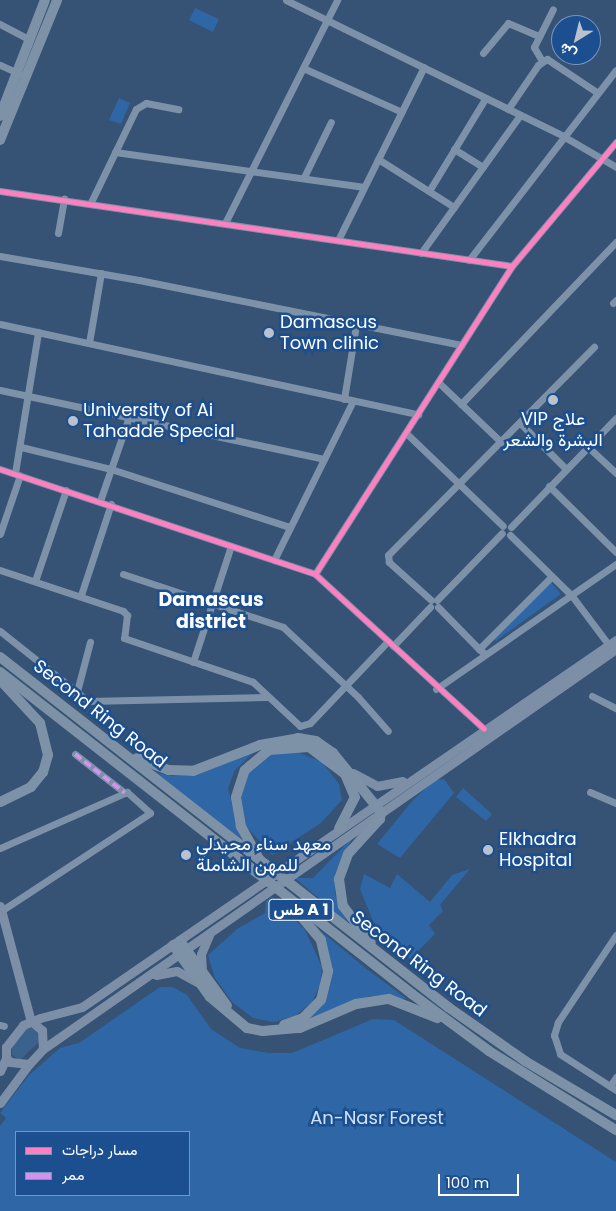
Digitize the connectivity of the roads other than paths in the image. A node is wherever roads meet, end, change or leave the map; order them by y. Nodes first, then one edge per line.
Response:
1 (46, 0) edge
2 (57, 0) edge
3 (286, 0) edge
4 (337, 0) edge
5 (553, 9) dead end
6 (327, 20) junction
7 (0, 24) edge
8 (539, 36) junction
9 (30, 40) junction
10 (483, 52) dead end
11 (542, 61) junction
12 (0, 65) edge
13 (424, 67) junction
14 (303, 68) junction
15 (616, 70) edge
16 (18, 73) junction
17 (598, 93) junction
18 (485, 99) junction
19 (178, 109) dead end
20 (508, 109) junction
21 (402, 112) junction
22 (520, 115) junction
23 (0, 116) edge
24 (331, 122) dead end
25 (563, 136) junction
26 (0, 140) edge
27 (616, 142) edge
28 (454, 149) junction
29 (115, 152) junction
30 (604, 158) junction
31 (378, 159) junction
32 (483, 167) junction
33 (616, 167) edge
34 (251, 171) junction
35 (304, 177) junction
36 (363, 187) junction
37 (0, 191) edge
38 (429, 191) junction
39 (64, 199) junction
40 (91, 202) junction
41 (454, 207) junction
42 (225, 223) junction
43 (58, 233) dead end
44 (338, 240) junction
45 (616, 242) edge
46 (421, 253) junction
47 (0, 256) edge
48 (469, 260) junction
49 (512, 266) junction
50 (101, 273) junction
51 (0, 324) edge
52 (356, 324) junction
53 (38, 332) junction
54 (89, 343) junction
55 (462, 345) junction
56 (594, 347) dead end
57 (438, 382) junction
58 (0, 390) edge
59 (28, 396) junction
60 (344, 400) junction
61 (353, 401) junction
62 (461, 404) junction
63 (418, 414) junction
64 (129, 417) junction
65 (616, 418) edge
66 (520, 423) junction
67 (406, 433) junction
68 (502, 442) junction
69 (587, 446) junction
70 (21, 447) junction
71 (324, 459) junction
72 (565, 468) junction
73 (0, 469) edge
74 (111, 469) junction
75 (616, 473) edge
76 (18, 474) junction
77 (461, 484) junction
78 (549, 486) junction
79 (66, 490) junction
80 (100, 501) junction
81 (111, 504) junction
82 (290, 528) junction
83 (506, 530) junction
84 (0, 534) edge
85 (231, 546) junction
86 (616, 552) edge
87 (274, 560) junction
88 (616, 564) edge
89 (0, 570) edge
90 (123, 574) dead end
91 (315, 574) junction
92 (552, 576) junction
93 (35, 581) junction
94 (81, 595) junction
95 (572, 596) junction
96 (211, 604) junction
97 (434, 604) junction
98 (0, 631) edge
99 (90, 642) dead end
100 (391, 644) junction
101 (614, 647) edge
102 (482, 652) junction
103 (0, 657) edge
104 (193, 662) junction
105 (0, 672) edge
106 (0, 680) edge
107 (346, 685) junction
108 (436, 689) junction
109 (76, 694) junction
110 (592, 696) dead end
111 (268, 697) junction
112 (616, 708) edge
113 (484, 729) junction
114 (388, 731) dead end
115 (125, 753) junction
116 (75, 754) dead end
117 (430, 768) junction
118 (353, 773) junction
119 (590, 792) dead end
120 (125, 793) junction
121 (0, 802) edge
122 (616, 804) edge
123 (378, 808) junction
124 (339, 828) junction
125 (0, 848) edge
126 (260, 862) junction
127 (285, 898) junction
128 (1, 909) edge
129 (209, 935) junction
130 (616, 935) edge
131 (5, 936) edge
132 (180, 948) junction
133 (384, 959) junction
134 (146, 979) junction
135 (201, 979) junction
136 (99, 996) junction
137 (106, 1007) junction
138 (29, 1023) junction
139 (458, 1028) junction
140 (3, 1047) edge
141 (43, 1049) junction
142 (4, 1057) edge
143 (29, 1064) junction
144 (0, 1071) edge
145 (616, 1077) edge
146 (613, 1088) edge
147 (0, 1103) edge
148 (616, 1115) edge
149 (616, 1130) edge

1 - 9 highway
2 - 26 highway
3 - 6 street
4 - 6 street
5 - 8 street
6 - 13 street
6 - 14 street
7 - 9 street
8 - 10 street
8 - 11 street
9 - 16 highway
11 - 17 street
11 - 20 street
12 - 16 street
13 - 18 street
13 - 21 street
14 - 21 street
14 - 34 street
15 - 17 street
16 - 23 highway
17 - 25 street
18 - 20 street
18 - 28 street
19 - 29 street
20 - 22 street
21 - 31 street
22 - 25 street
22 - 32 street
24 - 35 street
25 - 30 street
25 - 48 street
27 - 30 street
28 - 32 street
28 - 38 street
29 - 34 street
29 - 40 street
30 - 33 street
30 - 49 street
31 - 36 street
31 - 38 street
32 - 41 street
34 - 35 street
34 - 42 street
35 - 36 street
36 - 44 street
37 - 39 street
38 - 41 street
39 - 40 street
39 - 43 street
40 - 42 street
41 - 46 street
42 - 44 street
44 - 46 street
45 - 62 street
46 - 48 street
47 - 50 street
48 - 49 street
49 - 55 street
50 - 52 street
50 - 54 street
51 - 53 street
52 - 55 street
52 - 60 street
53 - 54 street
53 - 59 street
54 - 60 street
55 - 57 street
56 - 66 street
57 - 62 street
57 - 63 street
58 - 59 street
59 - 64 street
59 - 70 street
60 - 61 street
61 - 63 street
61 - 71 street
62 - 68 street
63 - 67 street
64 - 71 street
64 - 74 street
65 - 69 street
66 - 68 street
66 - 72 street
67 - 77 street
67 - 91 street
68 - 77 street
69 - 72 street
69 - 75 street
70 - 74 street
70 - 76 street
71 - 82 street
72 - 78 street
73 - 76 street
74 - 80 street
74 - 82 street
76 - 79 street
76 - 84 street
77 - 83 street
77 - 97 street
78 - 83 street
78 - 86 street
79 - 80 street
79 - 93 street
80 - 81 street
81 - 85 street
81 - 94 street
82 - 87 street
83 - 92 street
83 - 97 street
85 - 87 street
85 - 96 street
87 - 91 street
88 - 95 street
89 - 93 street
90 - 96 street
91 - 100 street
92 - 95 street
92 - 102 street
93 - 94 street
94 - 104 street
95 - 101 street
95 - 102 street
96 - 104 street
96 - 107 street
97 - 100 street
97 - 102 street
98 - 109 street
99 - 109 street
100 - 107 street
100 - 108 street
101 - 113 main road
101 - 123 main road
102 - 108 street
103 - 115 highway, Second Ring Road
104 - 111 street
105 - 127 highway, Second Ring Road / طس A 1
106 - 121 highway
107 - 111 street
107 - 114 street
108 - 113 street
109 - 111 street
110 - 112 street
113 - 117 main road
115 - 118 highway
115 - 126 highway, Second Ring Road / طس A 1
116 - 120 street
117 - 118 main road
117 - 123 main road
118 - 123 highway
119 - 122 street
120 - 125 street
120 - 128 street
123 - 124 main road
123 - 129 main road
123 - 133 highway
124 - 126 highway
124 - 132 main road
126 - 133 highway, Second Ring Road / طس A 1
127 - 135 highway
127 - 139 highway, Second Ring Road / طس A 1
128 - 131 main road
129 - 132 main road
129 - 135 main road
130 - 146 street
131 - 138 main road
132 - 134 main road
132 - 135 highway
132 - 136 main road
133 - 148 highway, Second Ring Road / طس A 1
134 - 135 main road
134 - 137 main road
135 - 139 highway
136 - 137 main road
136 - 138 main road
137 - 141 main road
138 - 140 main road
138 - 141 main road
139 - 149 highway, Second Ring Road / طس A 1
140 - 142 main road
141 - 143 main road
142 - 143 main road
142 - 144 main road
143 - 147 main road
145 - 146 street

